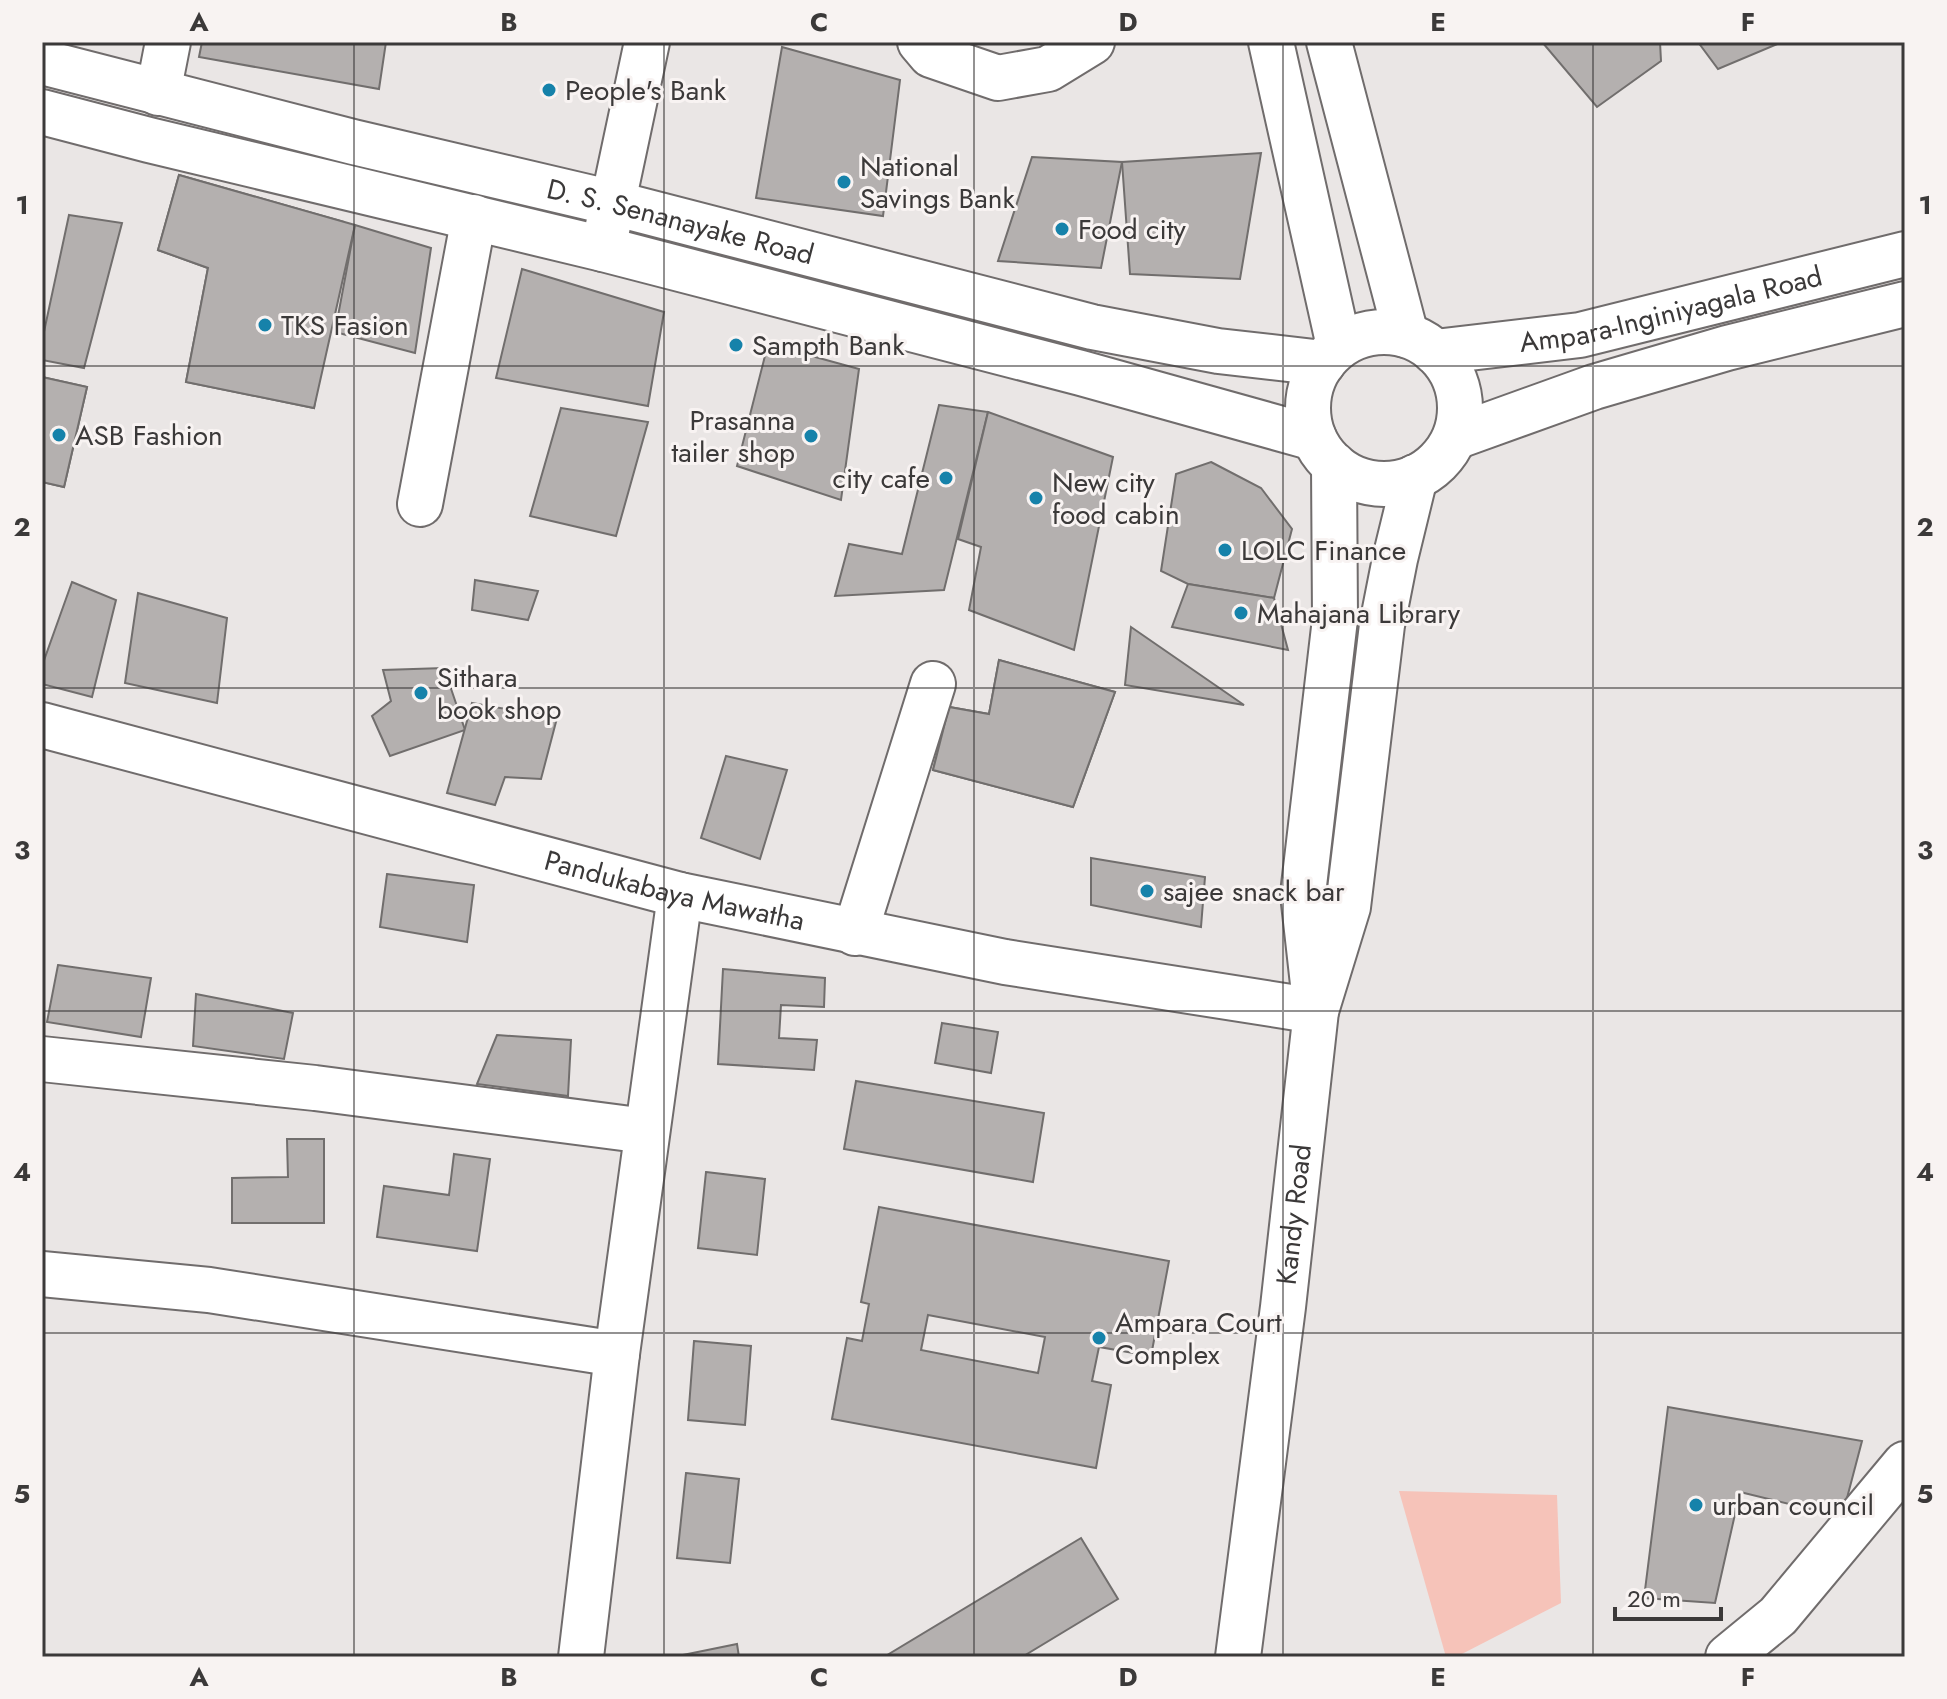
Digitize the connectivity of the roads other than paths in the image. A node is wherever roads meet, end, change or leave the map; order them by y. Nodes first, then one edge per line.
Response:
1 (168, 42) edge
2 (647, 42) edge
3 (920, 42) edge
4 (1092, 42) edge
5 (1271, 42) edge
6 (1329, 42) edge
7 (42, 62) edge
8 (158, 93) junction
9 (42, 112) edge
10 (613, 203) junction
11 (474, 217) junction
12 (603, 249) junction
13 (1905, 254) edge
14 (1905, 304) edge
15 (1421, 344) junction
16 (1331, 354) junction
17 (1455, 437) junction
18 (1324, 452) junction
19 (1415, 477) junction
20 (420, 504) dead end
21 (933, 684) dead end
22 (42, 725) edge
23 (680, 895) junction
24 (855, 933) junction
25 (1316, 1011) junction
26 (42, 1059) edge
27 (646, 1131) junction
28 (42, 1274) edge
29 (617, 1354) junction
30 (1905, 1464) edge
31 (581, 1657) edge
32 (1238, 1657) edge
33 (1728, 1657) edge

1 - 8 main road
2 - 10 main road
3 - 4 main road
5 - 16 main road
6 - 15 main road
7 - 8 main road, D. S. Senanayake Road
8 - 10 main road, D. S. Senanayake Road
9 - 11 main road, D. S. Senanayake Road
10 - 12 main road
10 - 16 main road, D. S. Senanayake Road
11 - 12 main road, D. S. Senanayake Road
11 - 20 main road
12 - 18 main road, D. S. Senanayake Road
13 - 15 main road, Ampara-Inginiyagala Road
14 - 17 main road, Ampara-Inginiyagala Road
15 - 16 main road
15 - 17 main road
16 - 18 main road
17 - 19 main road
18 - 19 main road
18 - 25 main road, Kandy Road
19 - 25 main road, Kandy Road
21 - 24 main road
22 - 23 main road, Pandukabaya Mawatha
23 - 24 main road, Pandukabaya Mawatha
23 - 27 main road
24 - 25 main road, Pandukabaya Mawatha
25 - 32 main road, Kandy Road
26 - 27 main road
27 - 29 main road
28 - 29 main road
29 - 31 main road
30 - 33 main road

